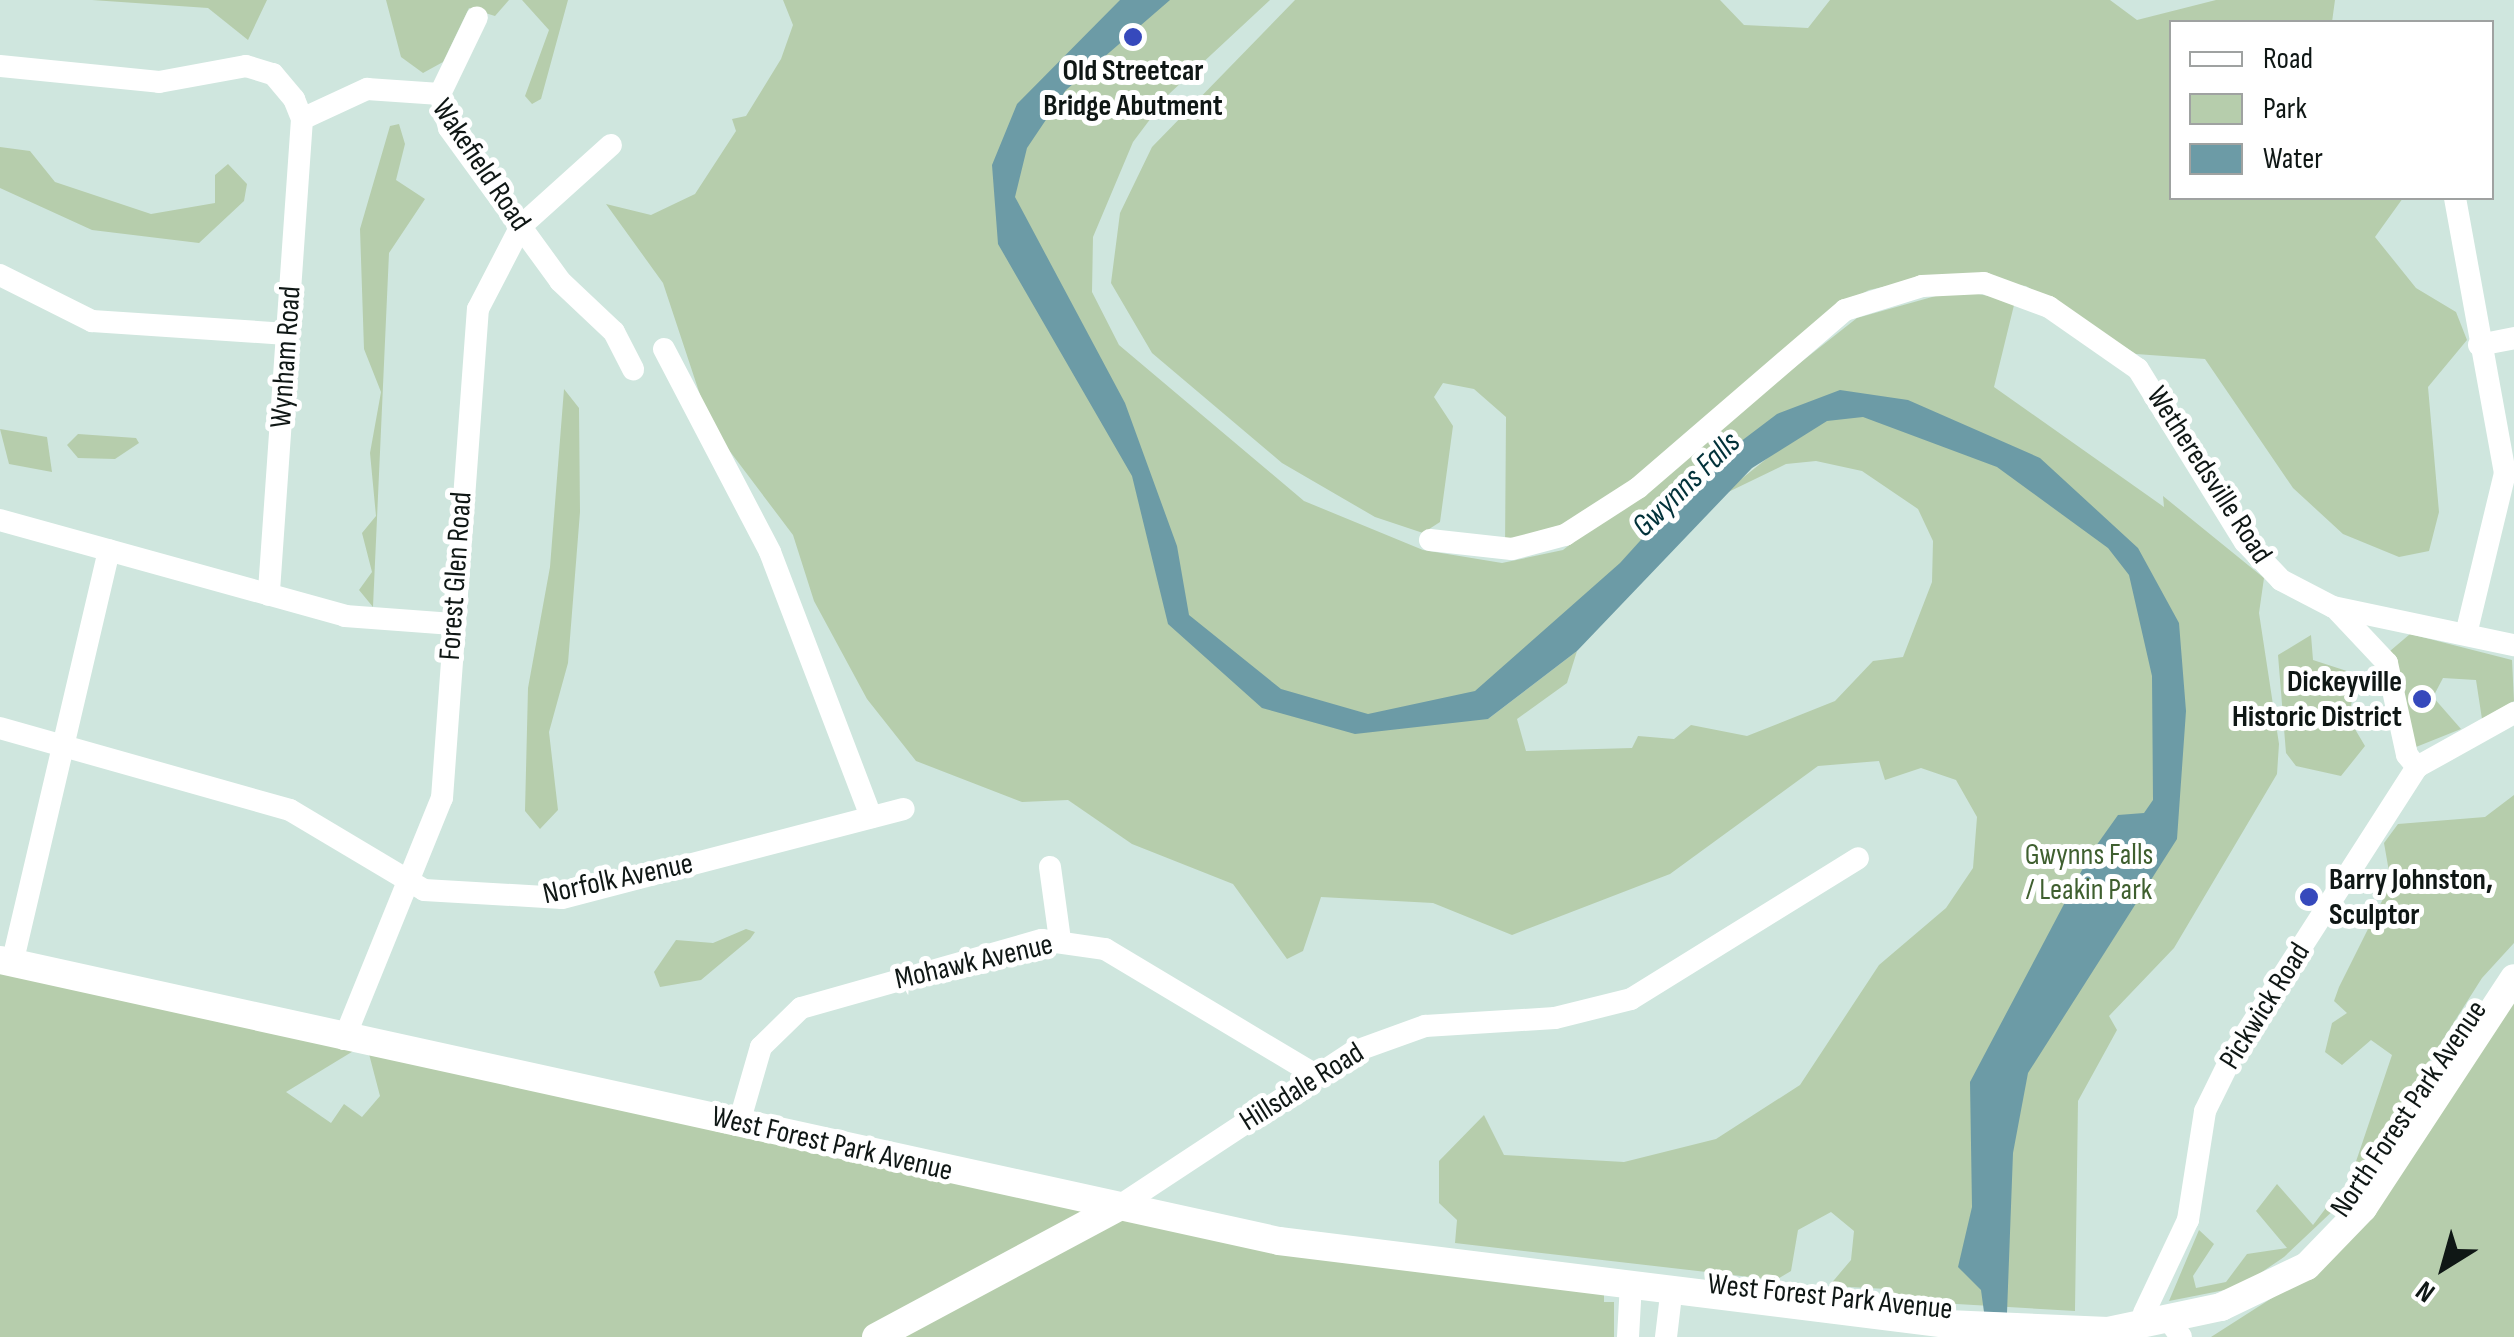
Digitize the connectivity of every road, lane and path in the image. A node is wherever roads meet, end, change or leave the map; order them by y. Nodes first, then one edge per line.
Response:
1 (476, 17) dead end
2 (0, 66) edge
3 (440, 94) junction
4 (302, 119) junction
5 (611, 145) dead end
6 (2455, 200) edge
7 (522, 226) junction
8 (0, 275) edge
9 (287, 334) junction
10 (2514, 338) edge
11 (2479, 346) junction
12 (664, 349) dead end
13 (633, 369) dead end
14 (0, 520) edge
15 (1430, 540) dead end
16 (109, 550) junction
17 (269, 594) junction
18 (2333, 607) junction
19 (452, 624) junction
20 (2466, 634) junction
21 (2514, 645) edge
22 (2514, 713) edge
23 (0, 728) edge
24 (63, 745) junction
25 (2418, 767) junction
26 (904, 809) dead end
27 (871, 817) junction
28 (1858, 858) dead end
29 (1050, 867) dead end
30 (410, 884) junction
31 (1060, 940) junction
32 (2514, 958) edge
33 (6, 962) edge
34 (2514, 978) edge
35 (344, 1039) junction
36 (1312, 1073) junction
37 (739, 1123) junction
38 (1118, 1207) junction
39 (1631, 1283) junction
40 (1672, 1288) junction
41 (2252, 1295) junction
42 (1890, 1320) edge
43 (2047, 1322) joint
44 (2164, 1323) edge
45 (876, 1337) edge
46 (1628, 1337) edge
47 (1666, 1337) edge

1 - 3 street
2 - 4 street
3 - 4 street, Wakefield Road
3 - 7 street, Wakefield Road
4 - 9 street, Wynham Road
5 - 7 street, Forest Glen Road
6 - 11 street
7 - 13 street, Wakefield Road
7 - 19 street, Forest Glen Road
8 - 9 street
9 - 17 street, Wynham Road
10 - 11 street
11 - 20 street
12 - 27 street
14 - 16 street
15 - 18 street, Wetheredsville Road
16 - 17 street
16 - 24 street
17 - 19 street
18 - 20 street, Wetheredsville Road
18 - 25 street, Wetheredsville Road
19 - 30 street, Forest Glen Road
20 - 21 street, Wetheredsville Road
22 - 25 street, Pickwick Road
23 - 24 street, Norfolk Avenue
24 - 30 street, Norfolk Avenue
24 - 33 street
25 - 44 street, Pickwick Road
26 - 27 street, Norfolk Avenue
27 - 30 street, Norfolk Avenue
28 - 36 street, Hillsdale Road
29 - 31 street
30 - 35 street, Forest Glen Road
31 - 36 street, Mohawk Avenue
31 - 37 street, Mohawk Avenue
32 - 41 main road, North Forest Park Avenue
33 - 35 main road, West Forest Park Avenue
34 - 41 main road, North Forest Park Avenue
35 - 37 main road, West Forest Park Avenue
36 - 38 street, Hillsdale Road
37 - 38 main road, West Forest Park Avenue
38 - 39 main road, West Forest Park Avenue
38 - 45 main road, Hillsdale Road
39 - 40 main road, West Forest Park Avenue
39 - 46 street
40 - 42 main road, West Forest Park Avenue
40 - 47 street
41 - 44 main road, North Forest Park Avenue
42 - 43 main road, West Forest Park Avenue
43 - 44 main road, North Forest Park Avenue

